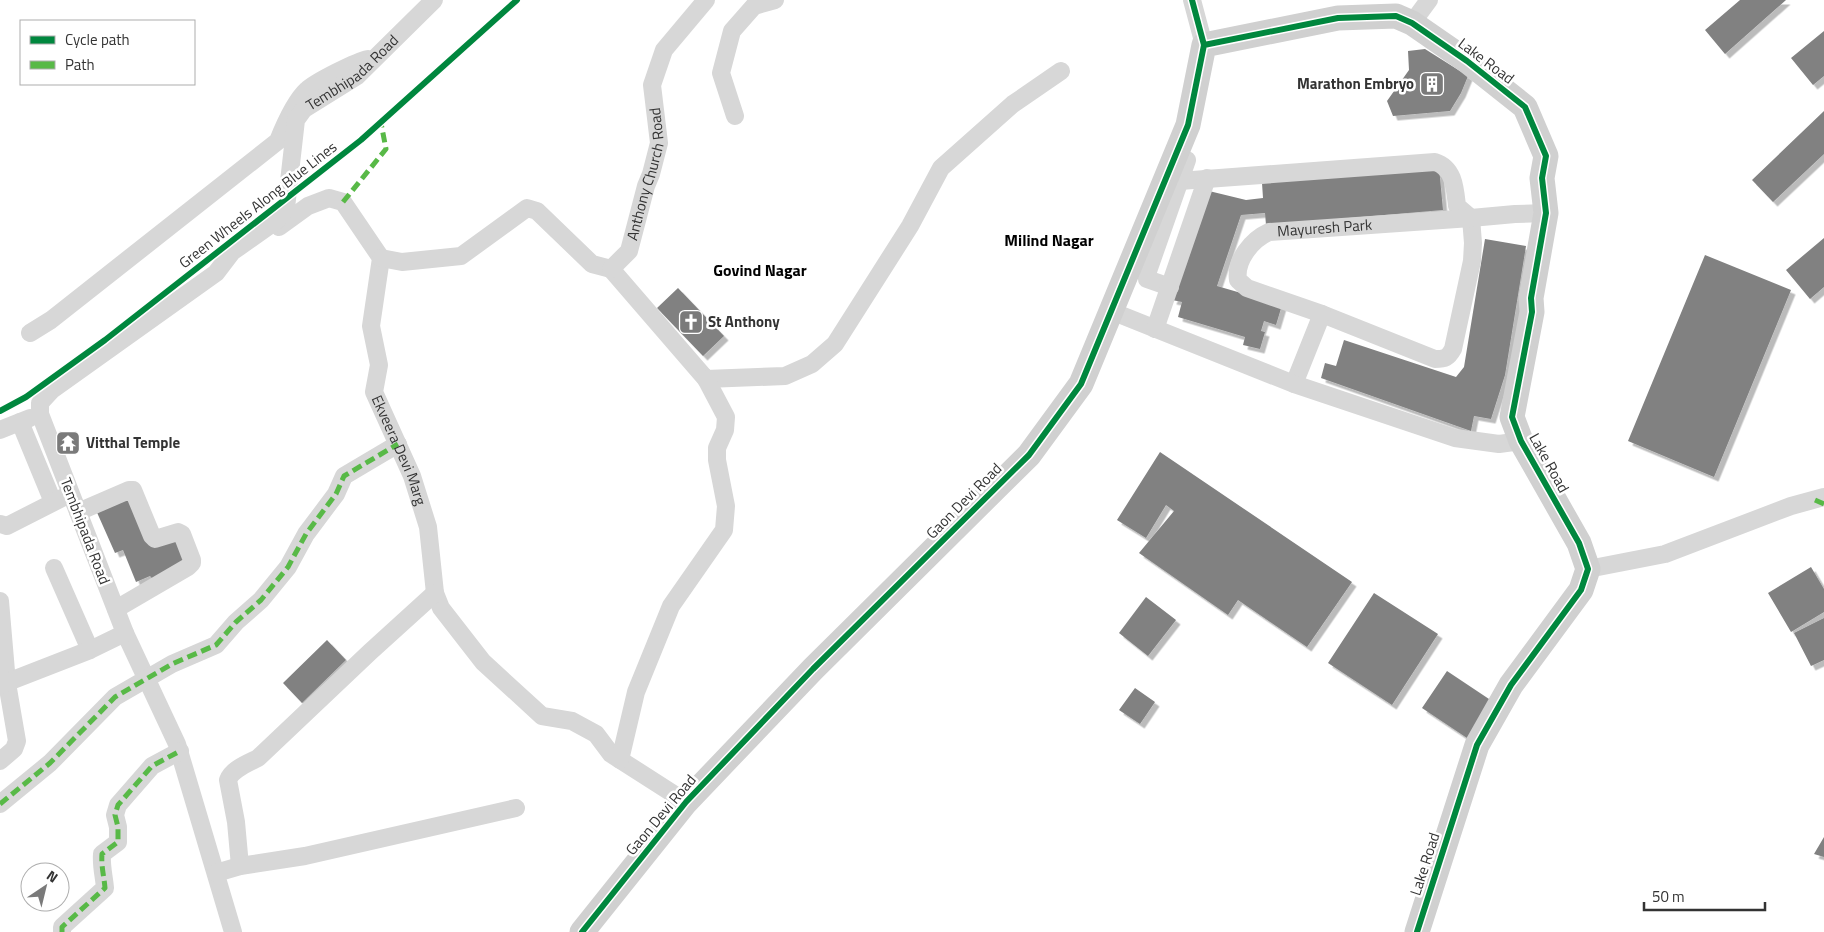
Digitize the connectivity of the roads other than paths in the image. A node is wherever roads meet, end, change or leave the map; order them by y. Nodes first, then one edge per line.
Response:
1 (434, 0) edge
2 (706, 0) edge
3 (775, 0) edge
4 (1192, 0) edge
5 (1429, 0) edge
6 (1412, 23) junction
7 (1204, 45) junction
8 (376, 57) junction
9 (1061, 71) dead end
10 (735, 116) dead end
11 (1187, 160) dead end
12 (1207, 178) junction
13 (1173, 181) junction
14 (1548, 215) junction
15 (1472, 218) junction
16 (381, 258) junction
17 (612, 269) junction
18 (216, 273) junction
19 (1170, 286) junction
20 (1111, 310) junction
21 (1322, 314) junction
22 (1156, 329) junction
23 (30, 333) dead end
24 (1521, 336) dead end
25 (706, 379) junction
26 (1294, 384) junction
27 (40, 414) junction
28 (20, 422) junction
29 (0, 430) edge
30 (1521, 441) junction
31 (398, 444) junction
32 (71, 493) junction
33 (1821, 500) edge
34 (53, 502) junction
35 (78, 512) junction
36 (0, 524) edge
37 (54, 568) dead end
38 (1588, 569) junction
39 (436, 594) junction
40 (0, 601) edge
41 (116, 609) junction
42 (125, 633) junction
43 (90, 650) junction
44 (147, 680) junction
45 (6, 683) edge
46 (180, 751) junction
47 (620, 760) junction
48 (0, 761) edge
49 (0, 771) edge
50 (686, 802) junction
51 (0, 804) edge
52 (516, 808) dead end
53 (240, 866) junction
54 (216, 873) junction
55 (62, 932) edge
56 (233, 932) edge
57 (582, 932) edge
58 (1417, 932) edge

1 - 8 street, Tembhipada Road
2 - 17 street, Anthony Church Road
3 - 10 street
4 - 7 street, Gaon Devi Road
5 - 6 street
6 - 7 street, Lake Road
6 - 14 street, Lake Road
7 - 13 street, Gaon Devi Road
8 - 18 street, Tembhipada Road
8 - 23 street
9 - 25 street
11 - 13 street
12 - 13 street
12 - 15 street
12 - 19 street
13 - 19 street
13 - 20 street, Gaon Devi Road
14 - 15 street, Mayuresh Park
14 - 24 street
14 - 30 street, Lake Road
15 - 21 street, Mayuresh Park
15 - 21 street, Mayuresh Park
16 - 17 street
16 - 18 street
16 - 31 street, Ekveera Devi Marg
17 - 25 street
18 - 27 street, Tembhipada Road
19 - 22 street
20 - 22 street
20 - 50 street, Gaon Devi Road
21 - 26 street
22 - 26 street
25 - 47 street
26 - 30 street
27 - 28 street
27 - 32 street, Tembhipada Road
28 - 29 street
28 - 34 street
30 - 38 street, Lake Road
31 - 39 street, Ekveera Devi Marg
31 - 44 street
32 - 34 street
32 - 35 street, Tembhipada Road
33 - 38 street
34 - 36 street
35 - 41 street, Tembhipada Road
35 - 41 street
37 - 43 street
38 - 58 street, Lake Road
39 - 47 street
39 - 53 street
40 - 45 street
41 - 42 street, Tembhipada Road
42 - 43 street
42 - 44 street, Tembhipada Road
43 - 45 street
44 - 46 street, Tembhipada Road
44 - 51 street
45 - 48 street
45 - 49 street
46 - 54 street, Tembhipada Road
46 - 55 street
47 - 50 street
50 - 57 street, Gaon Devi Road
52 - 53 street
53 - 54 street
54 - 56 street, Tembhipada Road

